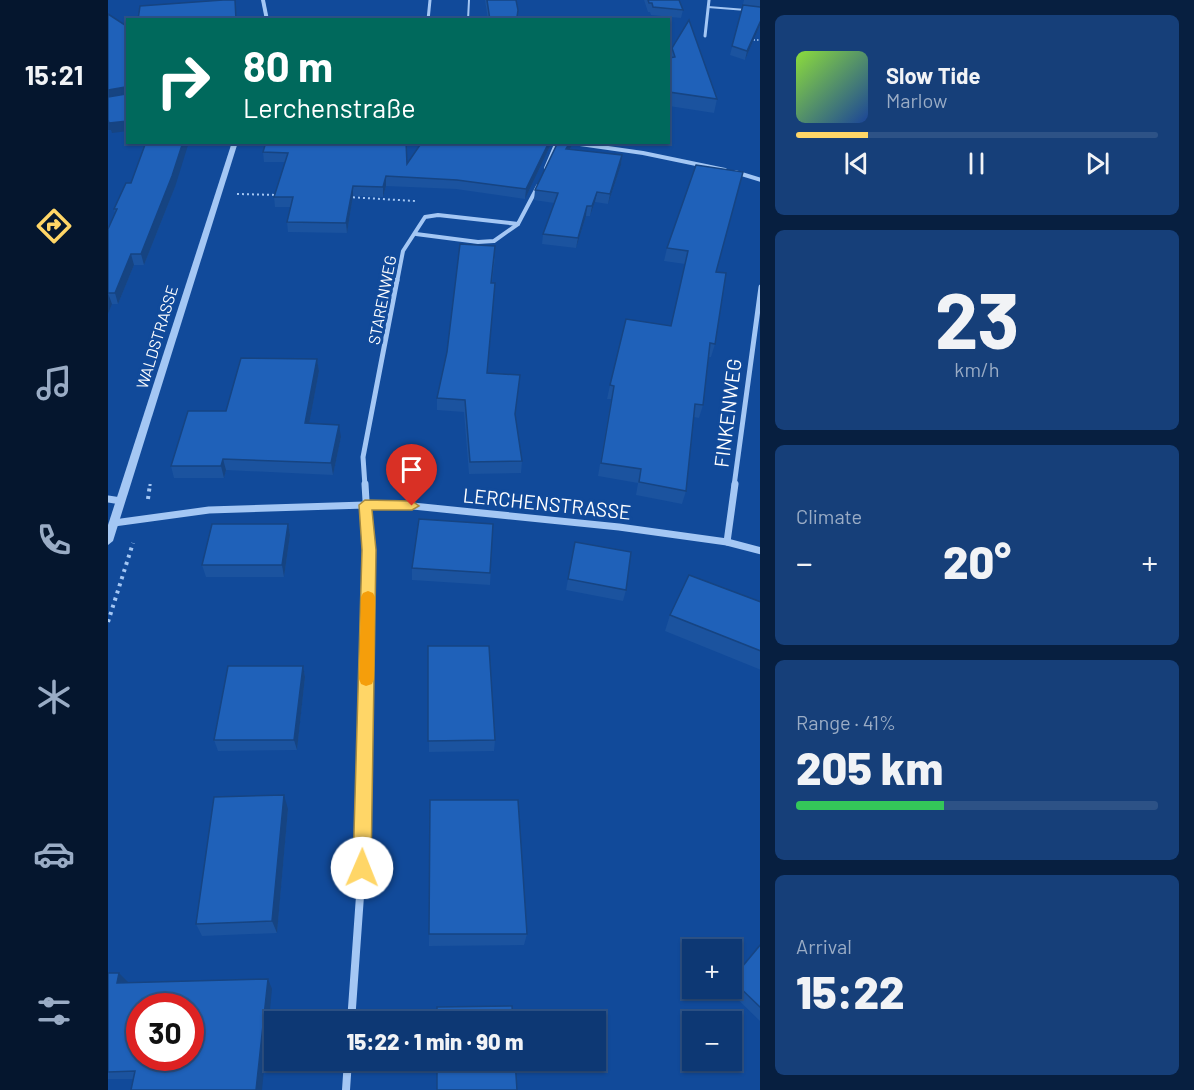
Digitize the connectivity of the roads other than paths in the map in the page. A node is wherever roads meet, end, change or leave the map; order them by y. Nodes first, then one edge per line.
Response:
1 (263, 0) edge
2 (430, 0) edge
3 (469, 0) edge
4 (709, 0) edge
5 (708, 7) junction
6 (750, 11) edge
7 (267, 18) edge
8 (428, 18) edge
9 (468, 18) edge
10 (705, 36) dead end
11 (234, 144) edge
12 (556, 144) edge
13 (579, 144) edge
14 (543, 175) edge
15 (760, 180) edge
16 (539, 184) edge
17 (518, 224) junction
18 (416, 234) junction
19 (760, 287) edge
20 (108, 499) edge
21 (121, 501) junction
22 (365, 505) junction
23 (114, 524) junction
24 (108, 541) edge
25 (727, 542) junction
26 (760, 551) edge
27 (352, 1011) edge
28 (347, 1071) edge
29 (346, 1090) edge

1 - 7 street
2 - 8 street
3 - 9 lane
4 - 5 street
5 - 6 lane
5 - 10 street
11 - 21 street, WALDSTRASSE
12 - 14 street
13 - 15 street
16 - 17 street
17 - 18 street
17 - 18 street, STARENWEG
18 - 22 street, STARENWEG
19 - 25 street, FINKENWEG
20 - 21 street
21 - 23 street, WALDSTRASSE
22 - 23 street, LERCHENSTRASSE
22 - 25 street, LERCHENSTRASSE
22 - 27 street, STARENWEG
23 - 24 street, WALDSTRASSE
25 - 26 street, LERCHENSTRASSE
28 - 29 street

